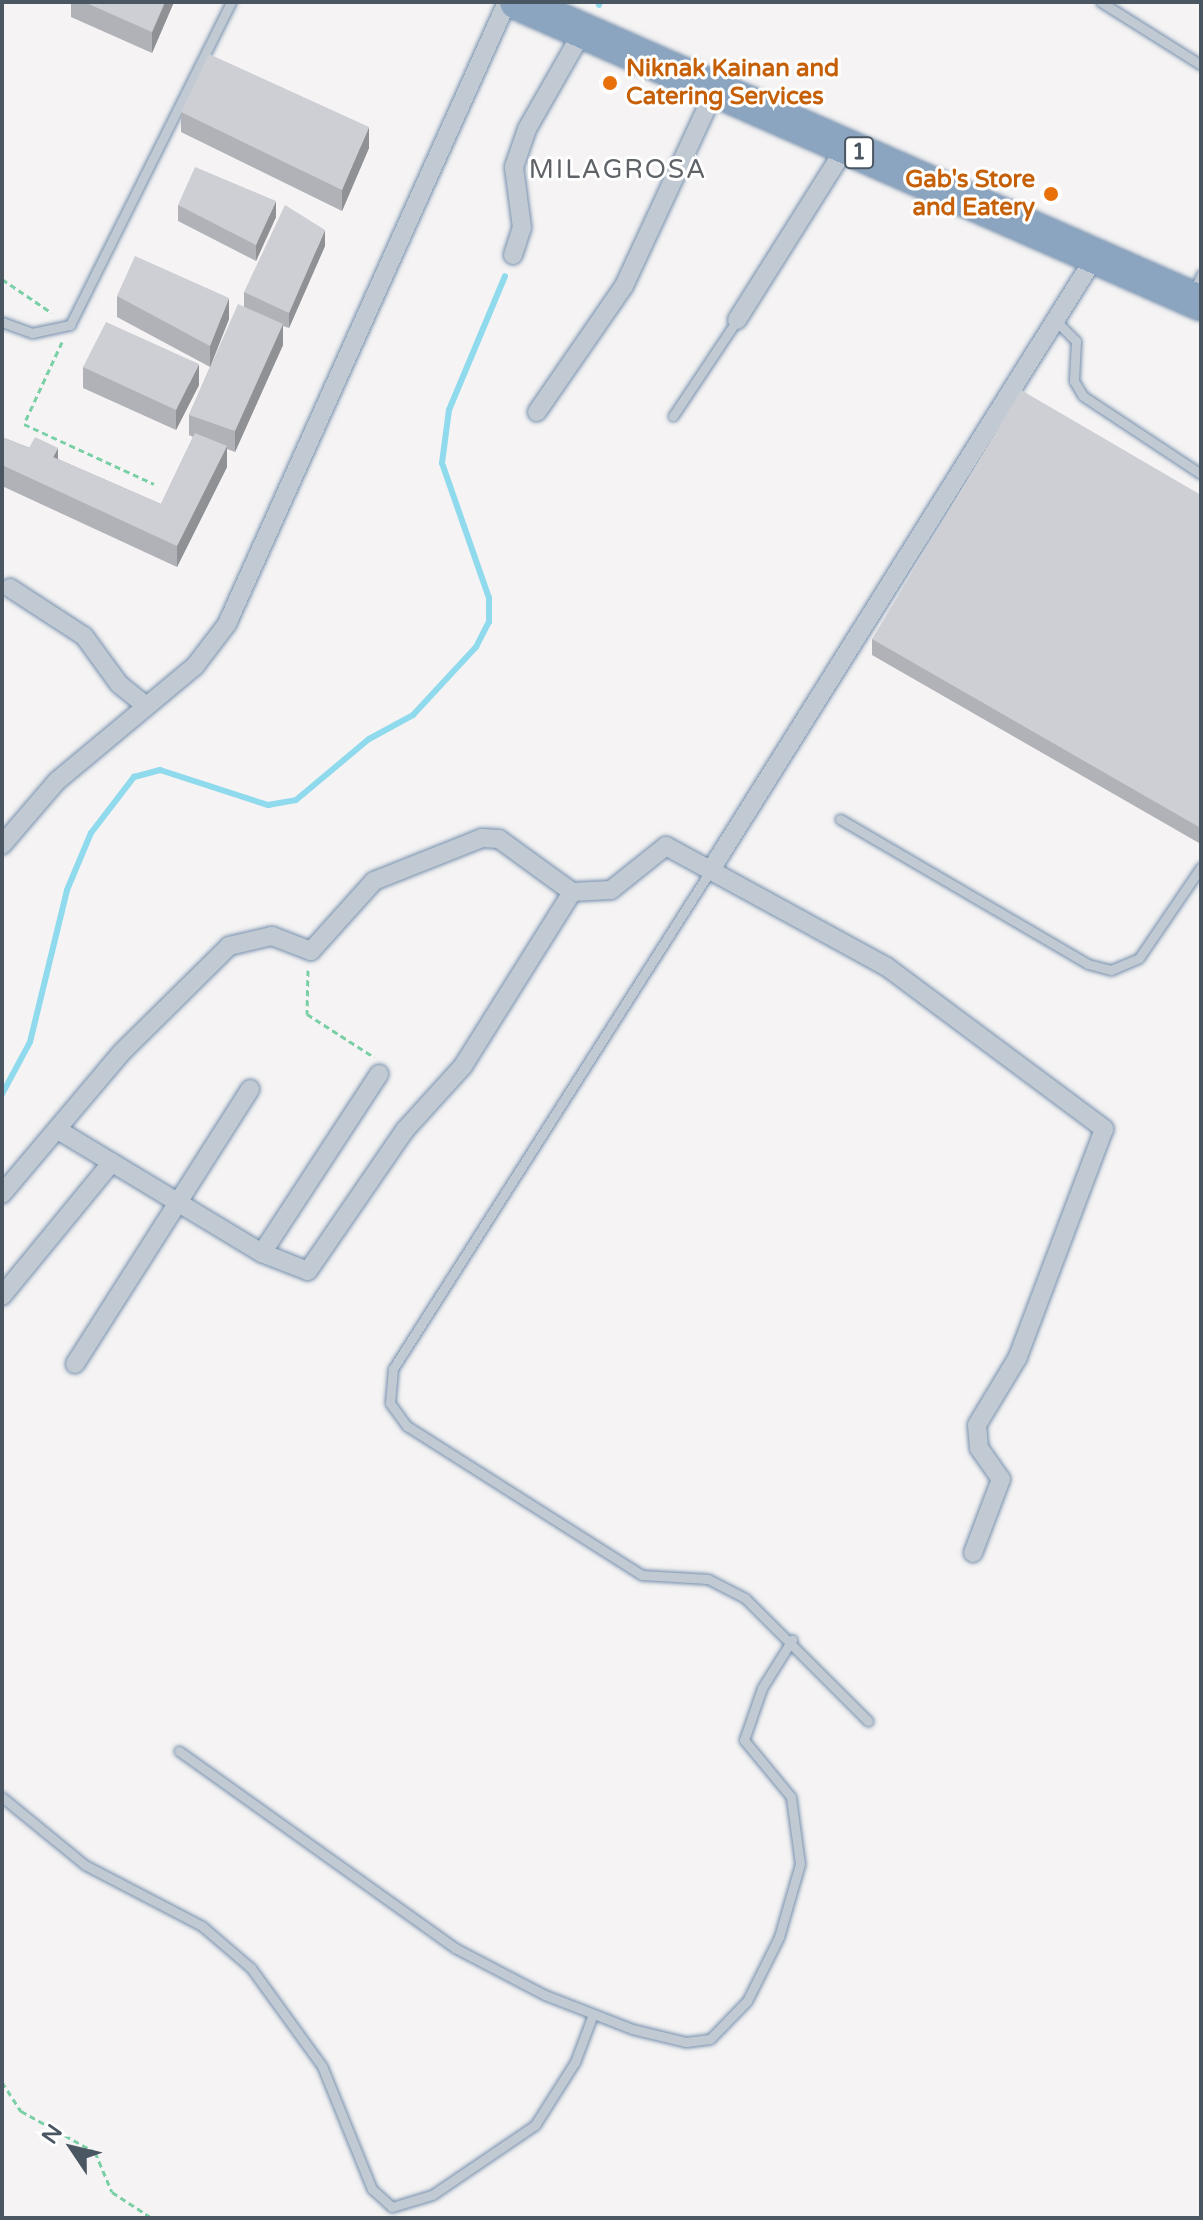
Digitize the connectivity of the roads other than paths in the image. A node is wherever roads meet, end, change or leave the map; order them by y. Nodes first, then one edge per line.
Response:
1 (231, 2) edge
2 (507, 2) edge
3 (517, 2) edge
4 (1101, 2) edge
5 (583, 31) junction
6 (1201, 65) edge
7 (715, 90) junction
8 (846, 147) junction
9 (513, 255) dead end
10 (1095, 257) junction
11 (1198, 292) edge
12 (737, 320) joint
13 (1055, 320) junction
14 (2, 322) edge
15 (537, 412) dead end
16 (673, 416) dead end
17 (1201, 474) edge
18 (10, 588) dead end
19 (146, 706) junction
20 (840, 819) dead end
21 (2, 845) edge
22 (1201, 867) edge
23 (712, 868) junction
24 (572, 892) junction
25 (379, 1074) road end
26 (250, 1089) dead end
27 (58, 1130) junction
28 (112, 1162) junction
29 (2, 1194) edge
30 (178, 1203) junction
31 (262, 1253) junction
32 (2, 1296) edge
33 (75, 1364) dead end
34 (973, 1553) dead end
35 (792, 1640) junction
36 (868, 1721) dead end
37 (179, 1751) dead end
38 (2, 1787) edge
39 (6, 1800) edge
40 (593, 2014) junction

1 - 14 lane
2 - 19 street
3 - 5 highway, 1
4 - 6 lane
5 - 7 highway, 1
5 - 9 street
7 - 8 highway, 1
7 - 15 street
8 - 10 highway, 1
8 - 12 street
10 - 11 highway, 1
10 - 13 street
12 - 16 lane
13 - 17 lane
13 - 23 street
18 - 19 street
19 - 21 street
20 - 22 lane
23 - 24 street
23 - 34 street
23 - 35 lane
24 - 27 street
24 - 31 street
25 - 31 street
26 - 30 street
27 - 28 street
27 - 29 street
28 - 30 street
28 - 32 street
30 - 31 street
30 - 33 street
35 - 36 lane
35 - 40 lane
37 - 40 lane
38 - 39 lane
39 - 40 lane

